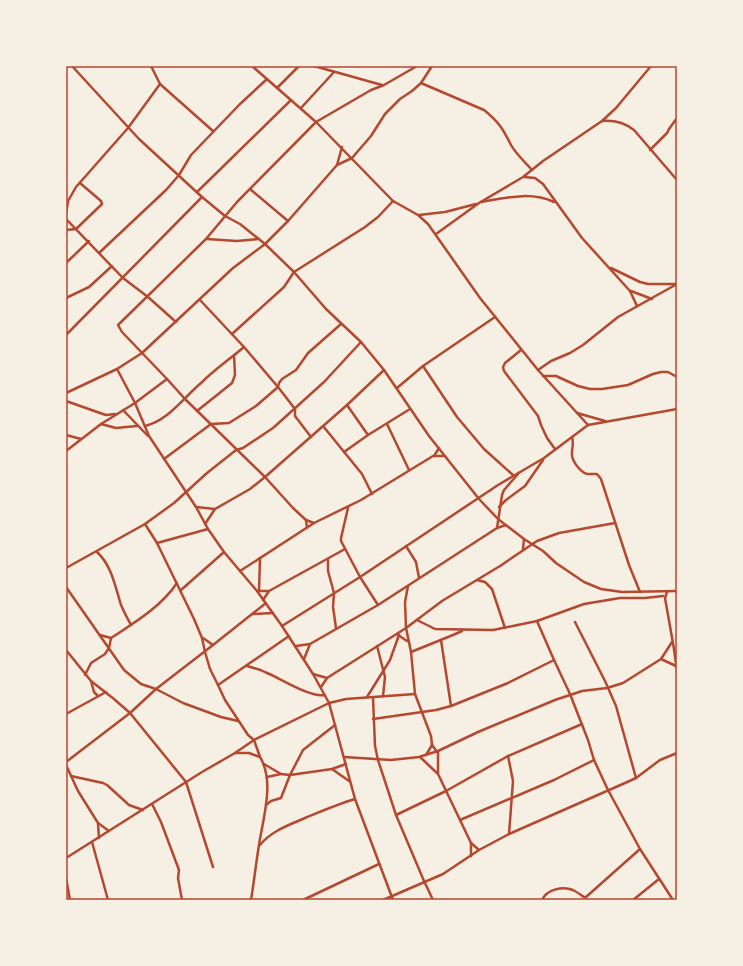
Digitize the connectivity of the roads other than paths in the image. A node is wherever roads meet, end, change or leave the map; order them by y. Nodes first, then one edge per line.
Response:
1 (72, 66) edge
2 (151, 66) edge
3 (252, 66) edge
4 (300, 66) edge
5 (314, 66) edge
6 (417, 66) edge
7 (432, 66) edge
8 (652, 66) edge
9 (334, 72) junction
10 (267, 79) junction
11 (421, 82) junction
12 (160, 84) junction
13 (384, 85) junction
14 (277, 88) junction
15 (291, 100) junction
16 (301, 108) junction
17 (677, 118) edge
18 (602, 121) junction
19 (316, 122) junction
20 (128, 128) junction
21 (213, 132) junction
22 (342, 147) junction
23 (650, 150) junction
24 (352, 158) junction
25 (337, 165) junction
26 (532, 170) junction
27 (179, 175) junction
28 (523, 177) junction
29 (677, 180) edge
30 (80, 182) junction
31 (250, 188) junction
32 (197, 192) junction
33 (202, 197) junction
34 (393, 201) junction
35 (479, 203) junction
36 (556, 203) junction
37 (66, 214) edge
38 (418, 215) junction
39 (226, 216) junction
40 (66, 219) edge
41 (288, 221) junction
42 (76, 229) junction
43 (66, 230) edge
44 (436, 234) junction
45 (206, 239) junction
46 (259, 239) junction
47 (88, 241) junction
48 (265, 244) junction
49 (99, 252) junction
50 (66, 263) edge
51 (112, 266) junction
52 (608, 266) junction
53 (294, 272) junction
54 (123, 278) junction
55 (677, 284) edge
56 (630, 291) junction
57 (148, 297) junction
58 (66, 298) edge
59 (652, 299) junction
60 (200, 300) junction
61 (637, 306) junction
62 (495, 317) junction
63 (176, 322) junction
64 (341, 324) junction
65 (66, 330) edge
66 (67, 334) edge
67 (232, 334) junction
68 (361, 342) junction
69 (244, 347) junction
70 (521, 350) junction
71 (142, 353) junction
72 (234, 355) junction
73 (424, 366) junction
74 (117, 369) junction
75 (384, 370) junction
76 (538, 370) junction
77 (543, 376) junction
78 (677, 377) edge
79 (167, 379) junction
80 (278, 387) junction
81 (396, 388) junction
82 (66, 393) edge
83 (185, 399) junction
84 (66, 401) edge
85 (135, 403) junction
86 (347, 405) junction
87 (295, 408) junction
88 (410, 409) junction
89 (123, 410) junction
90 (197, 410) junction
91 (677, 410) edge
92 (576, 413) junction
93 (117, 414) junction
94 (607, 422) junction
95 (101, 424) junction
96 (211, 424) junction
97 (387, 424) junction
98 (588, 425) junction
99 (137, 426) junction
100 (145, 426) junction
101 (323, 426) junction
102 (66, 435) edge
103 (368, 435) junction
104 (149, 436) junction
105 (312, 437) junction
106 (572, 437) junction
107 (82, 439) junction
108 (439, 448) junction
109 (555, 449) junction
110 (236, 450) junction
111 (66, 451) edge
112 (344, 452) junction
113 (433, 456) junction
114 (445, 456) junction
115 (544, 458) junction
116 (164, 459) junction
117 (409, 470) junction
118 (518, 473) junction
119 (513, 476) junction
120 (265, 477) junction
121 (186, 492) junction
122 (372, 494) junction
123 (479, 498) junction
124 (196, 507) junction
125 (348, 507) junction
126 (499, 507) junction
127 (215, 509) junction
128 (498, 519) junction
129 (306, 520) junction
130 (314, 523) junction
131 (615, 523) junction
132 (145, 524) junction
133 (205, 524) junction
134 (507, 525) junction
135 (307, 528) junction
136 (497, 528) junction
137 (208, 529) junction
138 (524, 539) junction
139 (157, 543) junction
140 (531, 544) junction
141 (406, 546) junction
142 (345, 550) junction
143 (523, 550) junction
144 (96, 552) junction
145 (224, 552) junction
146 (260, 557) junction
147 (328, 560) junction
148 (66, 568) edge
149 (240, 571) junction
150 (360, 577) junction
151 (419, 578) junction
152 (476, 580) junction
153 (177, 584) junction
154 (408, 586) junction
155 (66, 587) edge
156 (181, 590) junction
157 (258, 591) junction
158 (269, 591) junction
159 (677, 591) edge
160 (640, 592) junction
161 (658, 592) junction
162 (667, 592) junction
163 (334, 593) junction
164 (664, 597) junction
165 (263, 600) junction
166 (266, 603) junction
167 (378, 605) junction
168 (273, 613) junction
169 (252, 614) junction
170 (417, 620) junction
171 (537, 621) junction
172 (575, 622) dead end
173 (130, 625) junction
174 (282, 626) junction
175 (336, 628) junction
176 (406, 628) junction
177 (506, 628) junction
178 (462, 630) junction
179 (100, 635) junction
180 (398, 635) junction
181 (289, 636) junction
182 (111, 638) junction
183 (202, 638) junction
184 (441, 640) junction
185 (408, 641) junction
186 (672, 642) junction
187 (310, 644) junction
188 (213, 645) junction
189 (296, 646) junction
190 (377, 646) junction
191 (109, 648) junction
192 (676, 648) edge
193 (66, 650) edge
194 (204, 652) junction
195 (411, 652) junction
196 (304, 659) junction
197 (661, 659) junction
198 (554, 660) junction
199 (247, 666) junction
200 (676, 666) junction
201 (384, 671) junction
202 (677, 671) edge
203 (313, 674) junction
204 (85, 675) junction
205 (327, 678) junction
206 (91, 681) junction
207 (604, 681) junction
208 (218, 685) junction
209 (321, 687) junction
210 (608, 688) junction
211 (156, 689) junction
212 (600, 689) junction
213 (94, 692) junction
214 (106, 692) junction
215 (415, 694) junction
216 (570, 694) junction
217 (325, 695) junction
218 (98, 696) junction
219 (383, 696) junction
220 (367, 697) junction
221 (373, 697) junction
222 (91, 699) junction
223 (329, 703) junction
224 (450, 706) junction
225 (422, 712) junction
226 (130, 713) junction
227 (66, 714) edge
228 (373, 719) junction
229 (238, 721) junction
230 (582, 724) junction
231 (335, 725) junction
232 (248, 735) junction
233 (254, 740) junction
234 (247, 744) junction
235 (432, 745) junction
236 (437, 751) junction
237 (235, 753) junction
238 (677, 753) edge
239 (426, 755) junction
240 (508, 756) junction
241 (260, 757) junction
242 (344, 757) junction
243 (419, 757) junction
244 (378, 760) junction
245 (594, 760) junction
246 (66, 762) edge
247 (264, 764) junction
248 (346, 764) junction
249 (66, 765) edge
250 (332, 769) junction
251 (282, 774) junction
252 (438, 774) junction
253 (71, 776) junction
254 (290, 776) junction
255 (266, 777) junction
256 (636, 778) junction
257 (186, 782) junction
258 (350, 782) junction
259 (608, 790) junction
260 (446, 791) junction
261 (512, 798) junction
262 (355, 799) junction
263 (152, 804) junction
264 (265, 806) junction
265 (143, 810) junction
266 (396, 816) junction
267 (460, 820) junction
268 (98, 823) junction
269 (109, 831) junction
270 (509, 834) junction
271 (99, 838) junction
272 (92, 842) junction
273 (471, 843) junction
274 (259, 846) junction
275 (640, 849) junction
276 (479, 850) junction
277 (66, 853) edge
278 (73, 853) junction
279 (471, 856) junction
280 (66, 858) edge
281 (379, 864) junction
282 (213, 867) dead end
283 (66, 878) edge
284 (659, 879) junction
285 (424, 881) junction
286 (391, 896) junction
287 (70, 900) edge
288 (108, 900) edge
289 (182, 900) edge
290 (251, 900) edge
291 (303, 900) edge
292 (383, 900) edge
293 (392, 900) edge
294 (433, 900) edge
295 (542, 900) edge
296 (633, 900) edge
297 (674, 900) edge

1 - 20 street
2 - 12 street
3 - 10 street
4 - 14 street
5 - 9 street
6 - 13 street
7 - 11 street
8 - 18 street
9 - 13 street
9 - 16 street
10 - 14 street
10 - 21 street
11 - 24 street
11 - 26 street
12 - 20 street
12 - 21 street
13 - 19 street
14 - 15 street
15 - 16 street
15 - 32 street
16 - 19 street
17 - 23 street
18 - 23 street
18 - 26 street
19 - 22 street
19 - 31 street
20 - 27 street
20 - 30 street
21 - 27 street
22 - 24 street
22 - 25 street
23 - 29 street
24 - 25 street
24 - 34 street
25 - 41 street
26 - 28 street
27 - 32 street
27 - 49 street
28 - 35 street
28 - 36 street
30 - 37 street
30 - 42 street
31 - 39 street
31 - 41 street
32 - 33 street
33 - 39 street
33 - 54 street
34 - 38 street
34 - 53 street
35 - 36 street
35 - 38 street
35 - 44 street
36 - 52 street
38 - 44 street
39 - 45 street
39 - 46 street
40 - 42 street
41 - 48 street
42 - 43 street
42 - 47 street
44 - 62 street
45 - 46 street
45 - 57 street
46 - 48 street
47 - 49 street
47 - 50 street
48 - 53 street
48 - 60 street
49 - 51 street
51 - 54 street
51 - 58 street
52 - 55 street
52 - 56 street
53 - 64 street
53 - 67 street
54 - 57 street
54 - 66 street
55 - 59 street
56 - 59 street
56 - 61 street
57 - 63 street
57 - 71 street
59 - 61 street
60 - 63 street
60 - 67 street
61 - 76 street
62 - 70 street
62 - 73 street
63 - 71 street
64 - 68 street
64 - 80 street
65 - 66 street
67 - 69 street
68 - 75 street
68 - 87 street
69 - 72 street
69 - 80 street
70 - 76 street
70 - 109 street
71 - 74 street
71 - 79 street
72 - 83 street
72 - 90 street
73 - 81 street
73 - 119 street
74 - 82 street
74 - 85 street
75 - 81 street
75 - 86 street
76 - 77 street
77 - 78 street
77 - 92 street
79 - 83 street
79 - 85 street
80 - 87 street
80 - 96 street
81 - 88 street
83 - 90 street
83 - 100 street
84 - 93 street
85 - 89 street
85 - 100 street
86 - 101 street
86 - 103 street
87 - 105 street
87 - 110 street
88 - 97 street
88 - 108 street
89 - 93 street
89 - 99 street
90 - 96 street
91 - 94 street
92 - 94 street
92 - 98 street
93 - 95 street
94 - 98 street
95 - 99 street
95 - 107 street
96 - 110 street
96 - 116 street
97 - 103 street
97 - 117 street
98 - 106 street
99 - 104 street
100 - 104 street
101 - 105 street
101 - 112 street
102 - 107 street
103 - 112 street
104 - 116 street
105 - 120 street
106 - 109 street
106 - 131 street
107 - 111 street
108 - 113 street
108 - 114 street
109 - 115 street
110 - 120 street
110 - 121 street
112 - 122 street
113 - 114 street
113 - 117 street
114 - 123 street
115 - 118 street
115 - 126 street
116 - 121 street
117 - 122 street
118 - 119 street
118 - 126 street
119 - 123 street
120 - 127 street
120 - 129 street
121 - 124 street
121 - 132 street
122 - 125 street
123 - 128 street
123 - 141 street
124 - 127 street
124 - 133 street
125 - 130 street
125 - 142 street
126 - 128 street
127 - 133 street
128 - 134 street
128 - 136 street
129 - 130 street
129 - 135 street
130 - 135 street
131 - 140 street
131 - 160 street
132 - 139 street
132 - 144 street
133 - 137 street
134 - 136 street
134 - 138 street
135 - 146 street
136 - 151 street
137 - 139 street
137 - 145 street
138 - 140 street
138 - 143 street
139 - 153 street
140 - 143 street
140 - 160 street
141 - 150 street
141 - 151 street
142 - 147 street
142 - 150 street
143 - 152 street
144 - 148 street
144 - 173 street
145 - 149 street
145 - 156 street
146 - 149 street
146 - 157 street
147 - 158 street
147 - 163 street
149 - 157 street
150 - 163 street
150 - 167 street
151 - 154 street
152 - 170 street
152 - 177 street
153 - 156 street
153 - 173 street
154 - 167 street
154 - 176 street
155 - 179 street
156 - 183 street
157 - 158 street
157 - 165 street
158 - 165 street
159 - 162 street
160 - 161 street
161 - 162 street
161 - 164 street
162 - 164 street
163 - 174 street
163 - 175 street
164 - 171 street
164 - 186 street
165 - 166 street
166 - 168 street
166 - 169 street
167 - 175 street
168 - 169 street
168 - 174 street
169 - 188 street
170 - 176 street
170 - 178 street
171 - 177 street
171 - 198 street
172 - 207 street
173 - 182 street
174 - 181 street
175 - 187 street
176 - 180 street
176 - 185 street
177 - 178 street
178 - 184 street
179 - 182 street
179 - 191 street
180 - 185 street
180 - 190 street
180 - 201 street
181 - 189 street
181 - 199 street
182 - 191 street
183 - 188 street
183 - 194 street
184 - 195 street
184 - 224 street
185 - 195 street
186 - 192 street
186 - 197 street
187 - 189 street
187 - 196 street
188 - 194 street
189 - 196 street
190 - 201 street
190 - 205 street
191 - 204 street
191 - 211 street
192 - 200 street
193 - 204 street
194 - 208 street
194 - 211 street
195 - 215 street
196 - 203 street
197 - 200 street
197 - 210 street
198 - 216 street
198 - 224 street
199 - 208 street
199 - 217 street
200 - 202 street
201 - 219 street
201 - 220 street
203 - 205 street
203 - 209 street
204 - 206 street
205 - 209 street
206 - 213 street
206 - 214 street
207 - 210 street
207 - 212 street
208 - 229 street
209 - 217 street
210 - 212 street
210 - 256 street
211 - 226 street
211 - 229 street
212 - 216 street
213 - 218 street
213 - 222 street
214 - 218 street
214 - 226 street
215 - 219 street
215 - 225 street
216 - 230 street
216 - 236 street
217 - 223 street
218 - 222 street
219 - 221 street
220 - 221 street
220 - 223 street
221 - 228 street
222 - 227 street
223 - 231 street
223 - 233 street
224 - 225 street
225 - 228 street
225 - 235 street
226 - 246 street
226 - 257 street
228 - 244 street
229 - 232 street
230 - 240 street
230 - 245 street
231 - 242 street
231 - 254 street
232 - 233 street
232 - 234 street
233 - 234 street
233 - 241 street
234 - 237 street
235 - 236 street
235 - 239 street
236 - 239 street
236 - 252 street
237 - 241 street
237 - 257 street
238 - 256 street
239 - 243 street
240 - 260 street
240 - 261 street
241 - 247 street
242 - 244 street
242 - 248 street
243 - 244 street
243 - 252 street
244 - 266 street
245 - 259 street
245 - 261 street
247 - 251 street
247 - 255 street
248 - 250 street
248 - 258 street
249 - 253 street
250 - 254 street
250 - 258 street
251 - 254 street
251 - 255 street
252 - 260 street
253 - 265 street
253 - 268 street
254 - 264 street
255 - 264 street
256 - 259 street
257 - 263 street
257 - 282 street
258 - 262 street
259 - 270 street
259 - 275 street
260 - 266 street
260 - 267 street
261 - 267 street
261 - 270 street
262 - 274 street
262 - 281 street
263 - 265 street
263 - 289 street
264 - 274 street
265 - 269 street
266 - 285 street
267 - 273 street
268 - 269 street
268 - 271 street
269 - 271 street
270 - 276 street
271 - 272 street
272 - 278 street
272 - 288 street
273 - 276 street
273 - 279 street
274 - 290 street
275 - 284 street
275 - 295 street
276 - 279 street
277 - 278 street
278 - 280 street
279 - 285 street
281 - 286 street
281 - 291 street
283 - 287 street
284 - 296 street
284 - 297 street
285 - 286 street
285 - 294 street
286 - 292 street
286 - 293 street

